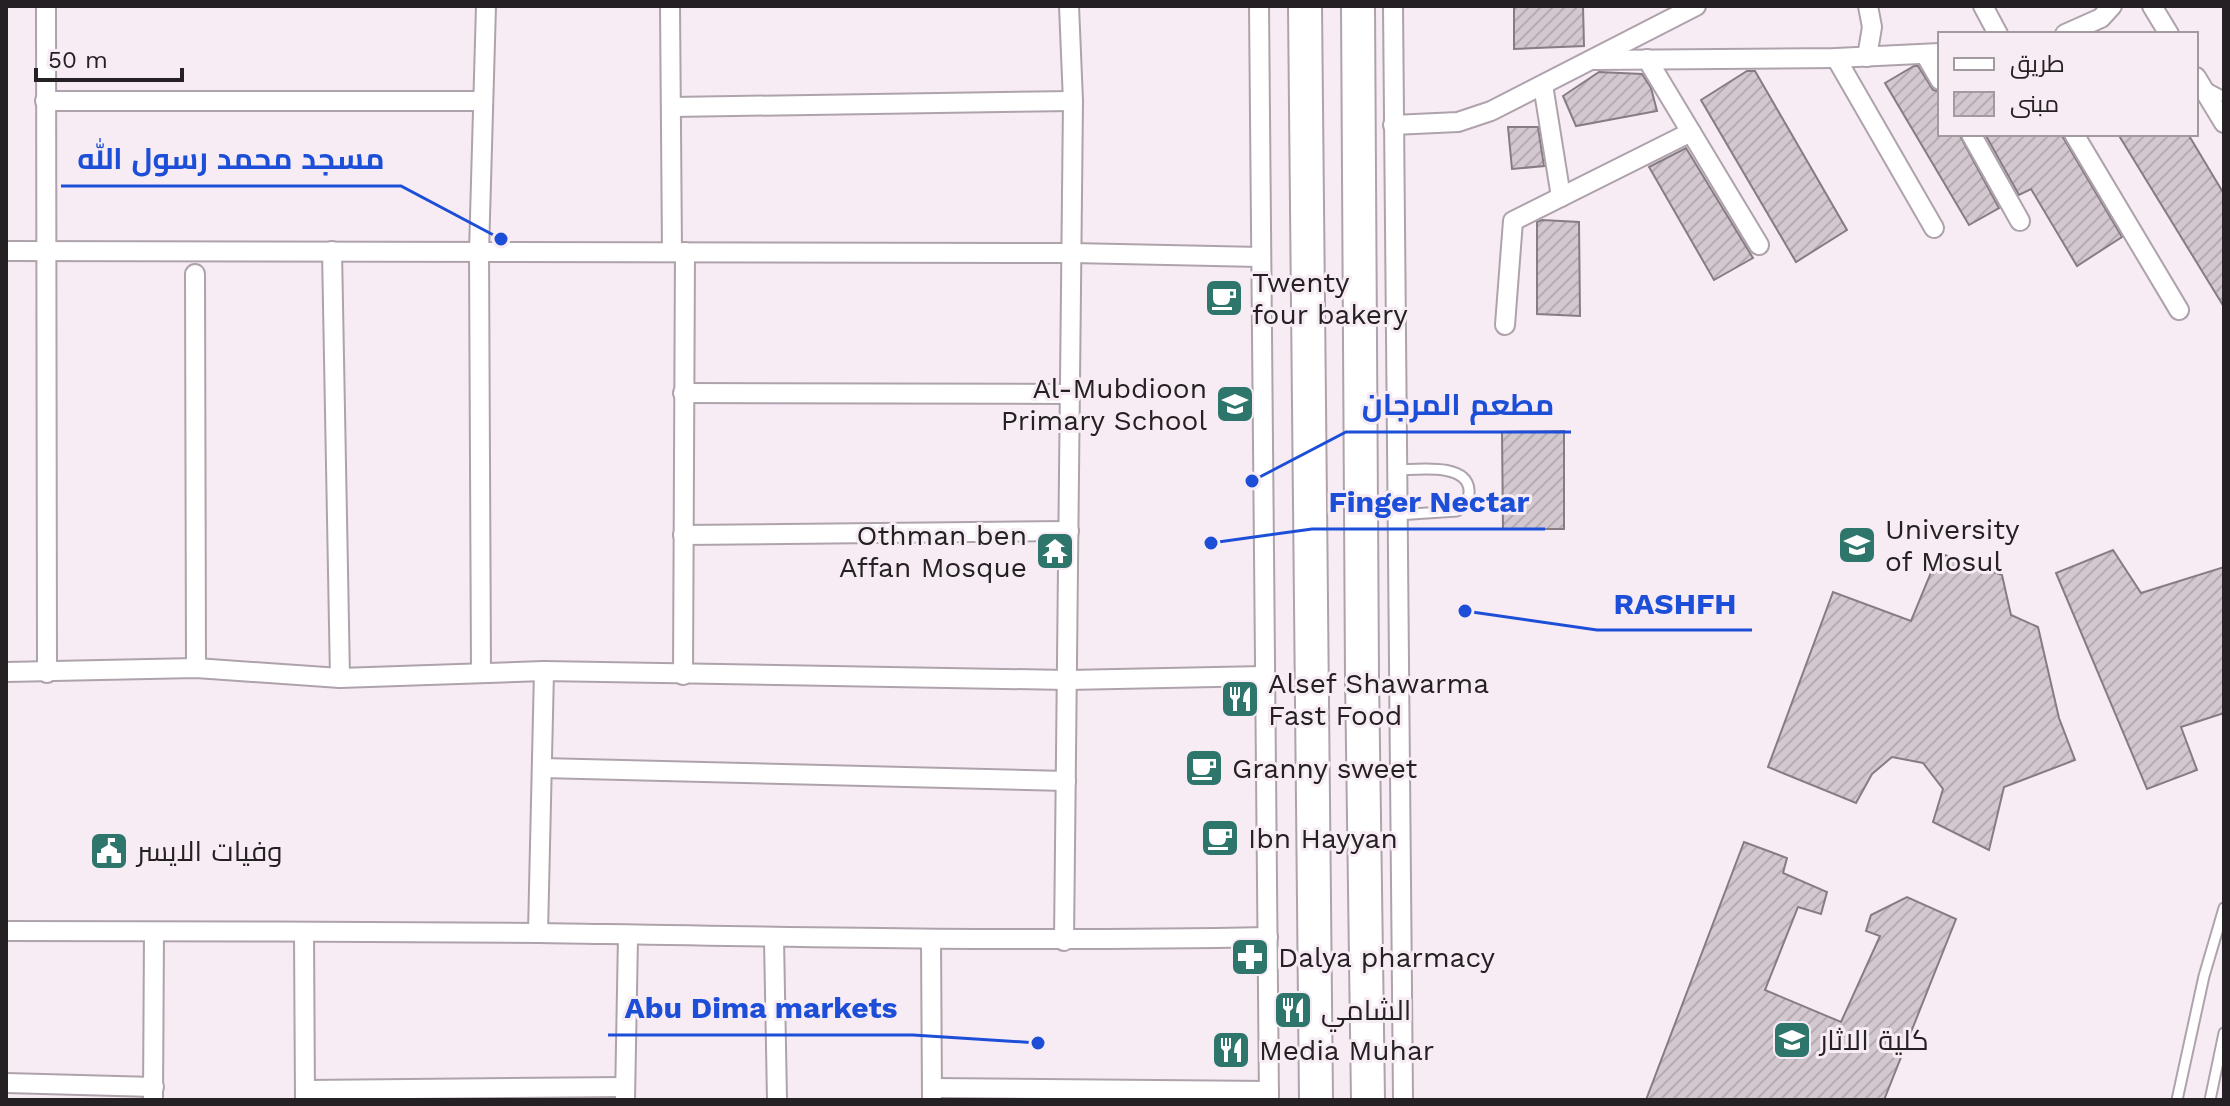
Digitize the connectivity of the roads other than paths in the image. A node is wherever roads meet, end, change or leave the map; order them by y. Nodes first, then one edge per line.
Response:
1 (46, 6) edge
2 (486, 6) edge
3 (670, 6) edge
4 (1069, 6) edge
5 (1259, 6) edge
6 (1305, 6) edge
7 (1358, 6) edge
8 (1393, 6) edge
9 (1696, 6) edge
10 (1868, 6) edge
11 (1983, 6) edge
12 (2112, 6) edge
13 (2152, 6) edge
14 (1997, 32) edge
15 (2070, 32) edge
16 (2168, 32) edge
17 (1933, 54) edge
18 (1867, 57) junction
19 (1836, 58) junction
20 (1647, 59) junction
21 (1595, 60) junction
22 (2198, 80) edge
23 (1543, 85) junction
24 (2224, 97) edge
25 (45, 101) junction
26 (483, 101) junction
27 (1073, 101) junction
28 (672, 107) junction
29 (2224, 123) edge
30 (1393, 125) junction
31 (1691, 132) junction
32 (1972, 136) edge
33 (2075, 136) edge
34 (1561, 197) junction
35 (2020, 221) dead end
36 (1934, 228) dead end
37 (1759, 245) dead end
38 (45, 250) junction
39 (6, 251) edge
40 (332, 251) junction
41 (479, 252) junction
42 (678, 252) junction
43 (1072, 253) junction
44 (1261, 257) junction
45 (195, 274) dead end
46 (2179, 310) dead end
47 (1505, 325) dead end
48 (683, 393) junction
49 (1070, 394) junction
50 (1397, 470) junction
51 (1397, 515) junction
52 (1069, 531) junction
53 (683, 535) junction
54 (196, 668) junction
55 (544, 671) junction
56 (6, 672) edge
57 (481, 672) junction
58 (47, 673) junction
59 (683, 675) junction
60 (1313, 675) junction
61 (1265, 676) junction
62 (1362, 676) junction
63 (340, 678) junction
64 (1067, 680) junction
65 (542, 768) junction
66 (1066, 781) junction
67 (2224, 908) edge
68 (6, 931) edge
69 (154, 932) junction
70 (304, 933) junction
71 (538, 933) junction
72 (628, 936) junction
73 (1268, 937) junction
74 (774, 939) junction
75 (931, 940) junction
76 (1064, 941) junction
77 (2224, 1033) edge
78 (6, 1083) edge
79 (625, 1093) edge
80 (153, 1094) edge
81 (932, 1094) edge
82 (306, 1095) edge
83 (1269, 1096) edge
84 (777, 1100) edge
85 (1316, 1100) edge
86 (1368, 1100) edge
87 (1403, 1100) edge
88 (2177, 1100) edge
89 (2210, 1100) edge

1 - 25 street
2 - 26 street
3 - 28 street
4 - 27 street
5 - 44 street
6 - 60 highway
7 - 62 highway
8 - 30 street
9 - 21 street
10 - 18 street
11 - 14 street
12 - 15 street
13 - 16 street
17 - 18 street
18 - 19 street
19 - 20 street
19 - 36 street
20 - 21 street
20 - 31 street
21 - 23 street
22 - 24 lane
22 - 29 street
23 - 30 street
23 - 34 street
25 - 26 street
25 - 38 street
26 - 41 street
27 - 28 street
27 - 43 street
28 - 42 street
30 - 50 street
31 - 34 street
31 - 37 street
32 - 35 street
33 - 46 street
34 - 47 street
38 - 39 street
38 - 40 street
38 - 58 street
40 - 41 street
40 - 63 street
41 - 42 street
41 - 57 street
42 - 43 street
42 - 48 street
43 - 44 street
43 - 49 street
44 - 61 street
45 - 54 street
48 - 49 street
48 - 53 street
49 - 52 street
50 - 51 street
50 - 51 lane
51 - 87 street
52 - 53 street
52 - 64 street
53 - 59 street
54 - 58 street
54 - 63 street
55 - 57 street
55 - 59 street
55 - 65 street
56 - 58 street
57 - 63 street
59 - 64 street
60 - 62 highway
60 - 85 highway
61 - 64 street
61 - 73 street
62 - 86 highway
64 - 66 street
65 - 66 street
65 - 71 street
66 - 76 street
67 - 88 lane
68 - 69 street
69 - 70 street
69 - 80 street
70 - 71 street
70 - 82 street
71 - 72 street
72 - 74 street
72 - 79 street
73 - 76 street
73 - 83 street
74 - 75 street
74 - 84 street
75 - 76 street
75 - 81 street
77 - 89 lane
78 - 80 street
79 - 82 street
81 - 83 street

